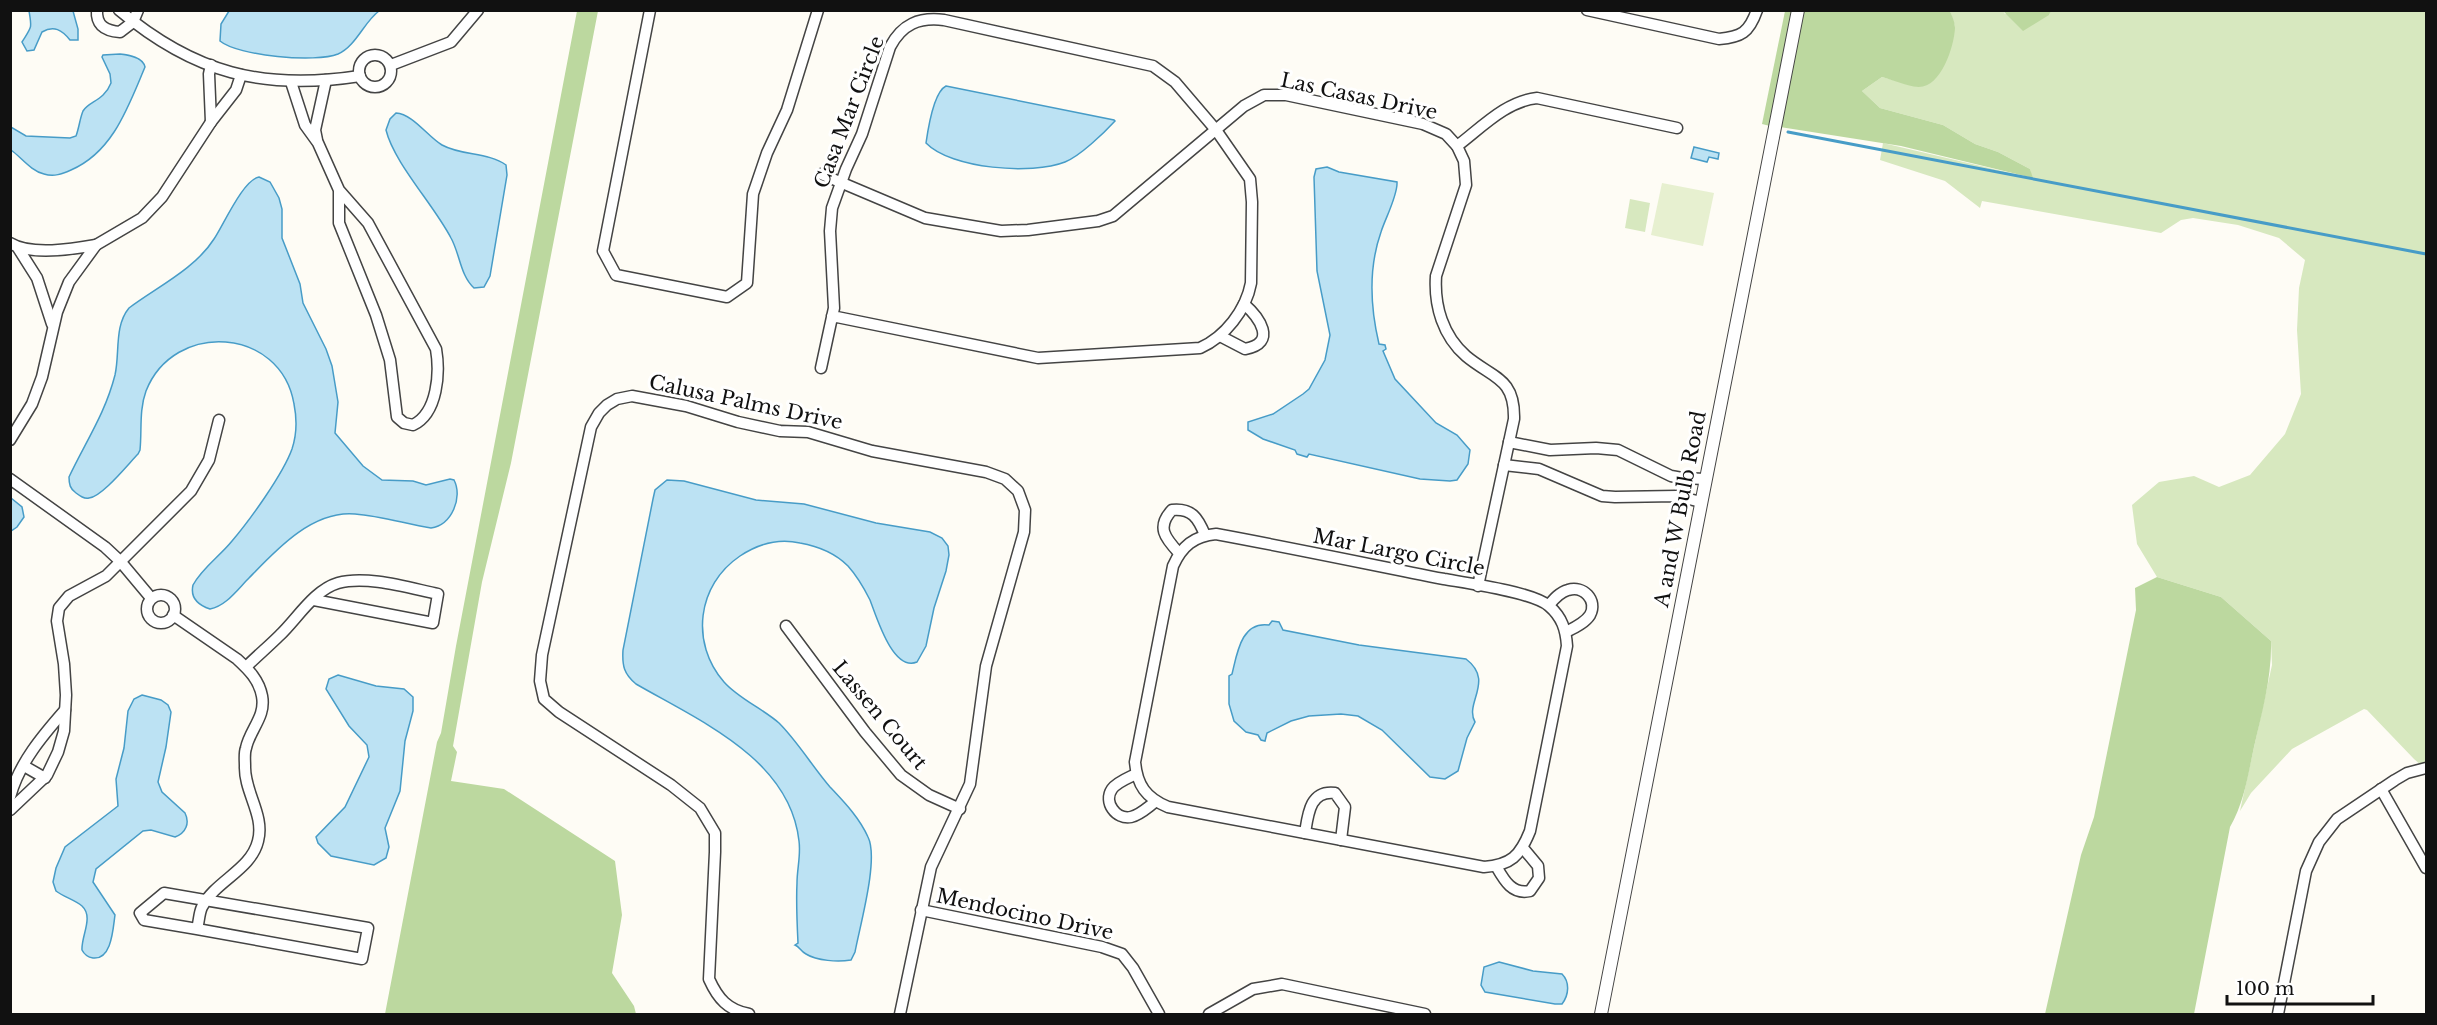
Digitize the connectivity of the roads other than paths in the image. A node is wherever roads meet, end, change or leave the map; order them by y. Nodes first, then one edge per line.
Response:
1 (97, 10) edge
2 (118, 10) edge
3 (138, 10) edge
4 (478, 10) edge
5 (650, 10) edge
6 (818, 10) edge
7 (1587, 10) edge
8 (1756, 10) edge
9 (1798, 10) edge
10 (133, 22) junction
11 (211, 65) junction
12 (391, 65) junction
13 (241, 75) junction
14 (360, 76) junction
15 (326, 80) junction
16 (291, 82) junction
17 (211, 122) junction
18 (1677, 128) dead end
19 (1216, 130) junction
20 (318, 143) junction
21 (1457, 146) junction
22 (821, 174) dead end
23 (841, 183) junction
24 (339, 190) junction
25 (14, 245) edge
26 (96, 245) junction
27 (1244, 304) junction
28 (832, 316) junction
29 (53, 328) junction
30 (1220, 336) junction
31 (821, 368) dead end
32 (219, 420) dead end
33 (10, 440) edge
34 (1509, 442) junction
35 (1504, 465) junction
36 (10, 479) edge
37 (1705, 479) junction
38 (1701, 502) junction
39 (1205, 535) junction
40 (1179, 553) junction
41 (120, 561) junction
42 (1478, 586) junction
43 (152, 598) junction
44 (314, 600) junction
45 (1549, 605) junction
46 (173, 615) junction
47 (786, 626) dead end
48 (1566, 632) junction
49 (246, 667) junction
50 (66, 709) junction
51 (24, 766) junction
52 (2427, 768) edge
53 (1136, 774) junction
54 (45, 778) junction
55 (2381, 789) junction
56 (10, 797) edge
57 (1155, 802) junction
58 (960, 808) junction
59 (10, 810) edge
60 (1305, 833) junction
61 (1341, 840) junction
62 (1523, 848) junction
63 (1496, 866) junction
64 (2427, 868) edge
65 (207, 899) junction
66 (921, 910) junction
67 (197, 929) junction
68 (749, 1014) edge
69 (900, 1014) edge
70 (1159, 1014) edge
71 (1209, 1014) edge
72 (1424, 1014) edge
73 (1601, 1014) edge
74 (2278, 1014) edge

1 - 10 street
2 - 10 street
3 - 10 street
4 - 12 street
5 - 6 street
7 - 8 street
9 - 37 street, A and W Bulb Road
10 - 11 street
11 - 13 street
11 - 17 street
12 - 14 street
12 - 14 street
13 - 16 street
13 - 17 street
14 - 15 street
15 - 16 street
15 - 20 street
16 - 20 street
17 - 26 street
18 - 21 street
19 - 21 street, Las Casas Drive
19 - 23 street, Las Casas Drive
19 - 23 street, Casa Mar Circle
19 - 27 street, Casa Mar Circle
20 - 24 street
21 - 34 street
22 - 23 street, Las Casas Drive
23 - 28 street, Casa Mar Circle
24 - 24 street
25 - 26 street
25 - 29 street
26 - 29 street
27 - 30 street, Casa Mar Circle
27 - 30 street
28 - 30 street, Casa Mar Circle
28 - 31 street, Casa Mar Circle
29 - 33 street
32 - 41 street
34 - 35 street
34 - 37 street
35 - 38 street
35 - 42 street
36 - 41 street
37 - 38 street, A and W Bulb Road
38 - 73 street, A and W Bulb Road
39 - 40 street
39 - 40 street
39 - 42 street, Mar Largo Circle
40 - 53 street
41 - 43 street
41 - 50 street
42 - 45 street, Mar Largo Circle
43 - 46 street
43 - 46 street
44 - 44 street
44 - 49 street
45 - 48 street
45 - 48 street
46 - 49 street
47 - 58 street, Lassen Court
48 - 62 street
49 - 65 street
50 - 51 street
50 - 54 street
51 - 54 street
51 - 56 street
52 - 55 street
53 - 57 street
53 - 57 street
54 - 59 street
55 - 64 street
55 - 74 street
57 - 60 street
58 - 66 street, Calusa Palms Drive
58 - 68 street, Calusa Palms Drive
60 - 61 street
60 - 61 street
61 - 63 street
62 - 63 street
62 - 63 street
65 - 67 street
65 - 67 street
65 - 67 street
66 - 69 street, Calusa Palms Drive
66 - 70 street, Mendocino Drive
71 - 72 street

